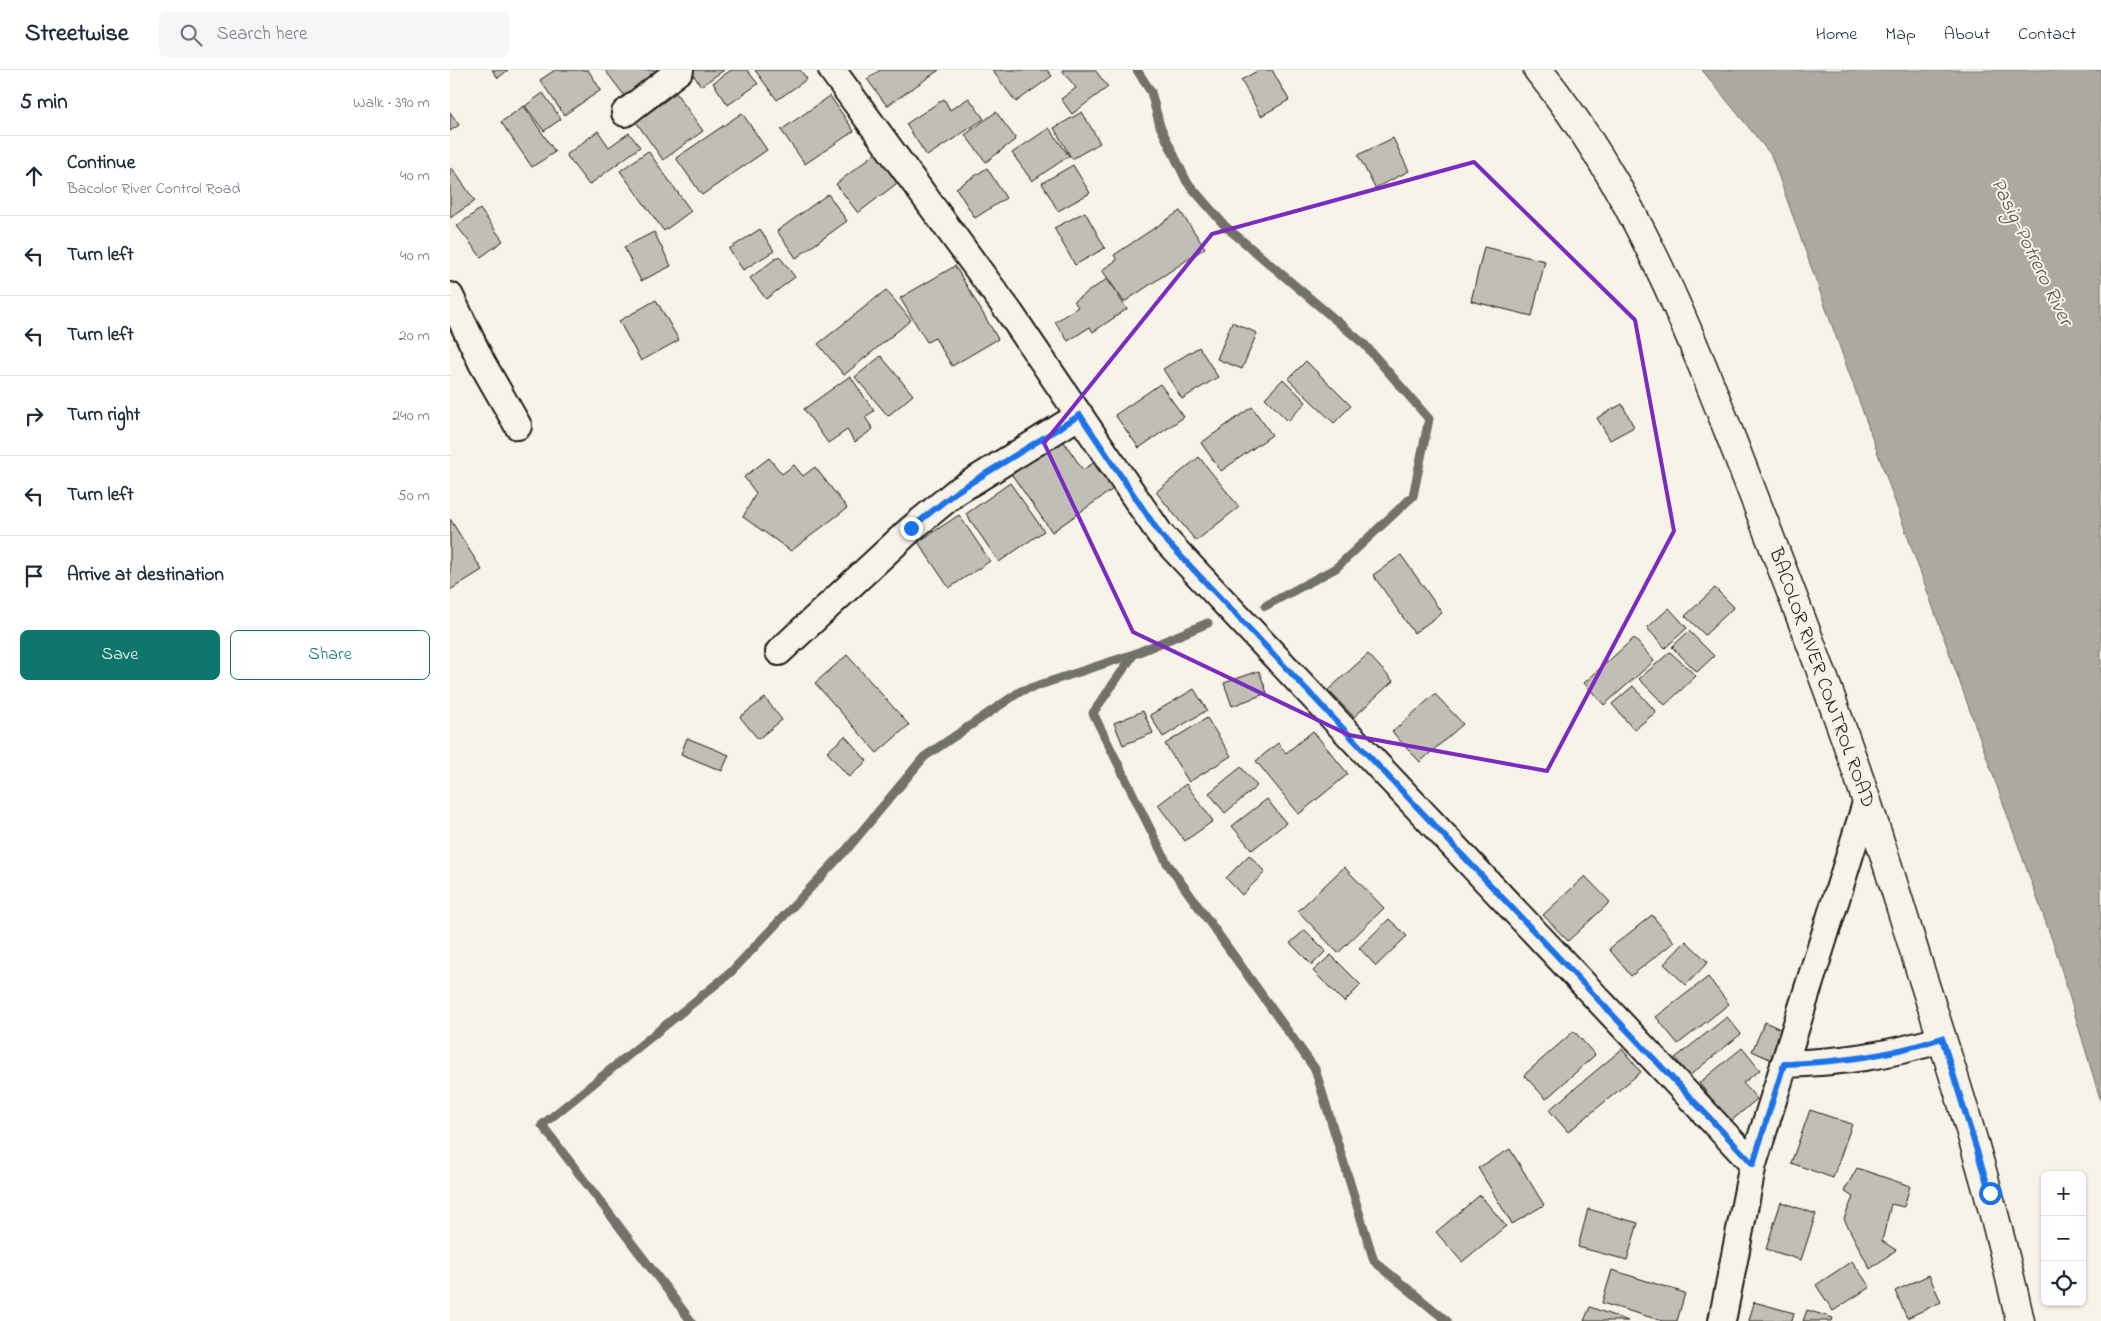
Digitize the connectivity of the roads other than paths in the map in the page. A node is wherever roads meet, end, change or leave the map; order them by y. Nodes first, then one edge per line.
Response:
1 (680, 70) edge
2 (832, 70) edge
3 (1538, 70) edge
4 (625, 113) dead end
5 (450, 296) edge
6 (1080, 415) junction
7 (518, 426) dead end
8 (779, 652) dead end
9 (1867, 800) junction
10 (1942, 1038) junction
11 (1784, 1064) junction
12 (1753, 1164) junction
13 (1722, 1321) edge
14 (2020, 1321) edge

1 - 4 street
2 - 6 street
3 - 9 street, BACOLOR RIVER CONTROL ROAD
5 - 7 street
6 - 8 street
6 - 12 street
9 - 10 street, BACOLOR RIVER CONTROL ROAD
9 - 11 street
10 - 11 street
10 - 14 street, BACOLOR RIVER CONTROL ROAD
11 - 12 street
12 - 13 street

